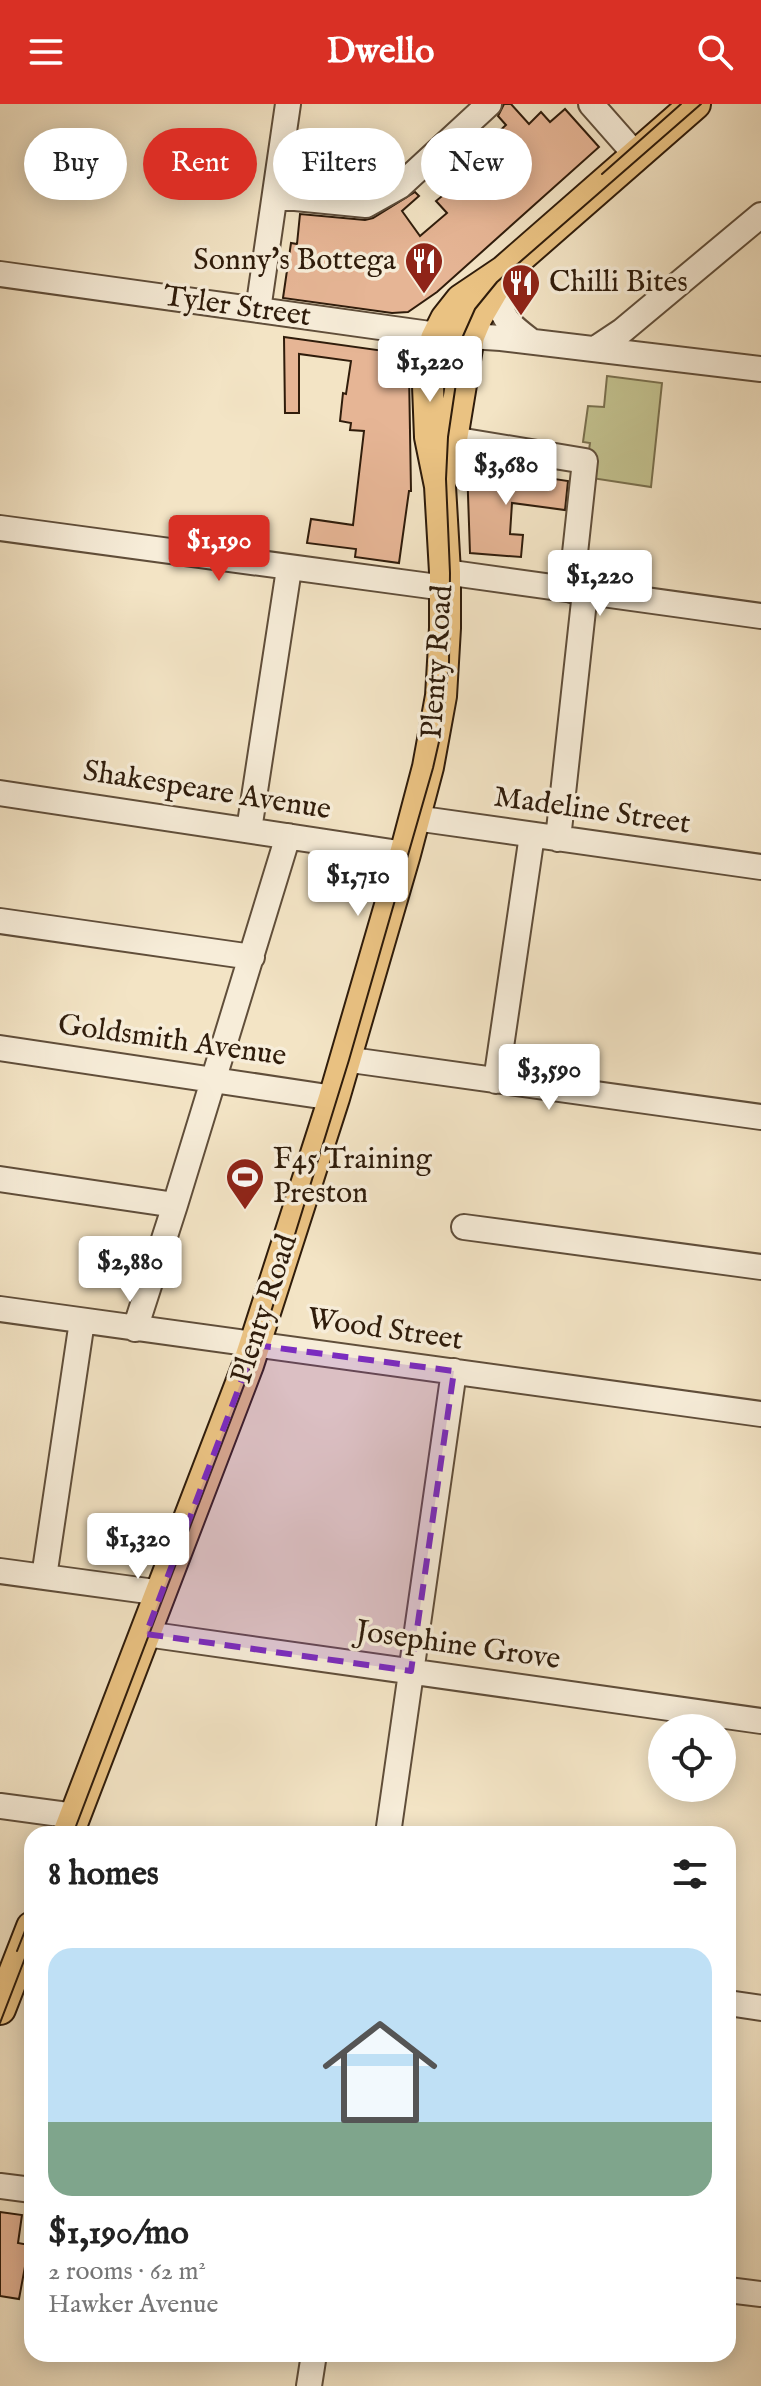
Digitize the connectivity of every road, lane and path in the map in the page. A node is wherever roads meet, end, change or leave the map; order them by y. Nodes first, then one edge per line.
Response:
1 (288, 104) edge
2 (489, 104) edge
3 (591, 104) edge
4 (695, 104) edge
5 (285, 128) edge
6 (635, 154) junction
7 (405, 181) edge
8 (274, 200) edge
9 (310, 200) edge
10 (377, 200) edge
11 (761, 215) edge
12 (504, 271) junction
13 (0, 274) edge
14 (258, 310) junction
15 (437, 335) junction
16 (469, 336) junction
17 (531, 341) junction
18 (595, 349) junction
19 (761, 369) edge
20 (452, 439) junction
21 (440, 486) junction
22 (0, 528) edge
23 (289, 569) junction
24 (445, 580) junction
25 (578, 591) junction
26 (761, 616) edge
27 (0, 793) edge
28 (415, 818) junction
29 (249, 830) junction
30 (532, 835) junction
31 (288, 836) junction
32 (558, 839) junction
33 (405, 854) junction
34 (761, 867) edge
35 (0, 921) edge
36 (252, 957) junction
37 (0, 1048) edge
38 (344, 1059) junction
39 (212, 1078) junction
40 (496, 1081) junction
41 (334, 1098) junction
42 (761, 1117) edge
43 (0, 1179) edge
44 (175, 1205) junction
45 (464, 1227) dead end
46 (761, 1267) edge
47 (0, 1309) edge
48 (82, 1321) junction
49 (135, 1329) junction
50 (255, 1345) junction
51 (454, 1371) junction
52 (761, 1414) edge
53 (0, 1571) edge
54 (44, 1577) junction
55 (162, 1593) junction
56 (146, 1634) junction
57 (411, 1671) junction
58 (761, 1721) edge
59 (0, 1806) edge
60 (72, 1825) edge
61 (389, 1826) edge
62 (24, 1948) edge
63 (736, 2004) edge
64 (761, 2008) edge
65 (0, 2009) edge
66 (0, 2186) edge
67 (24, 2189) edge
68 (736, 2291) edge
69 (761, 2294) edge
70 (313, 2362) edge
71 (309, 2386) edge

1 - 5 street
2 - 7 street
3 - 6 street
4 - 6 main road, Plenty Road
6 - 12 main road, Plenty Road
8 - 14 street
9 - 10 street
11 - 18 street
12 - 15 main road, Plenty Road
12 - 16 main road, Plenty Road
12 - 17 street
13 - 14 street, Tyler Street
14 - 15 street, Tyler Street
15 - 16 main road, Tyler Street
15 - 21 main road, Plenty Road
16 - 17 street, Tyler Street
16 - 20 main road, Plenty Road
17 - 18 street, Tyler Street
18 - 19 street, Tyler Street
20 - 21 main road, Plenty Road
20 - 25 street
21 - 24 main road, Plenty Road
22 - 23 street
23 - 24 street
23 - 29 street
24 - 25 street
24 - 28 main road, Plenty Road
25 - 26 street
25 - 32 street
27 - 29 street, Shakespeare Avenue
28 - 30 street, Madeline Street
28 - 33 main road, Plenty Road
29 - 31 street, Shakespeare Avenue
30 - 32 street, Madeline Street
30 - 40 street
31 - 33 street, Shakespeare Avenue
31 - 36 street
32 - 34 street, Madeline Street
33 - 38 main road, Plenty Road
35 - 36 street
36 - 39 street
37 - 39 street, Goldsmith Avenue
38 - 40 street
38 - 41 main road, Plenty Road
39 - 41 street, Goldsmith Avenue
39 - 44 street
40 - 42 street
41 - 50 main road, Plenty Road
43 - 44 street
44 - 49 street
45 - 46 street
47 - 48 street, Wood Street
48 - 49 street, Wood Street
48 - 54 street
49 - 50 street, Wood Street
50 - 51 street, Wood Street
50 - 55 main road, Plenty Road
51 - 52 street, Wood Street
51 - 57 street
53 - 54 street
54 - 55 street
55 - 56 main road, Plenty Road
56 - 57 street, Josephine Grove
56 - 60 main road, Plenty Road
57 - 58 street, Josephine Grove
57 - 61 street
59 - 60 street
62 - 65 main road
63 - 64 street
66 - 67 street
68 - 69 street
70 - 71 street

